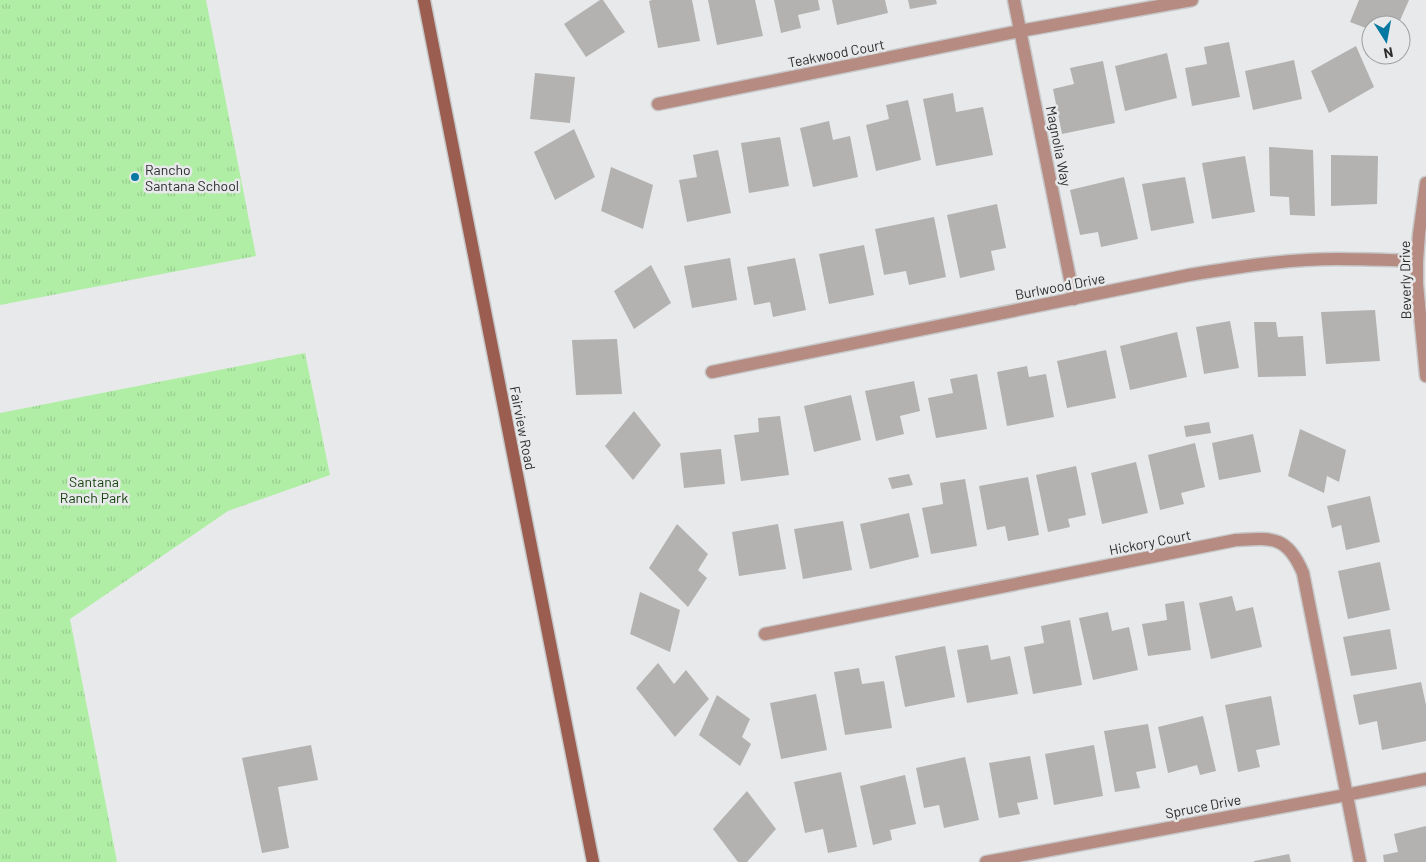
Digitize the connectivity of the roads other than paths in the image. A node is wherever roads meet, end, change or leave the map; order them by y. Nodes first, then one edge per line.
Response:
1 (424, 0) edge
2 (1014, 0) edge
3 (1192, 0) edge
4 (1020, 31) junction
5 (658, 104) dead end
6 (1426, 182) edge
7 (1417, 261) junction
8 (1074, 299) junction
9 (712, 372) dead end
10 (1426, 376) edge
11 (765, 634) dead end
12 (1426, 779) edge
13 (1346, 795) junction
14 (593, 862) edge
15 (986, 862) edge
16 (1360, 862) edge

1 - 14 main road, Fairview Road
2 - 4 street, Magnolia Way
3 - 4 street, Teakwood Court
4 - 5 street, Teakwood Court
4 - 8 street, Magnolia Way
6 - 7 street, Beverly Drive
7 - 8 street, Burlwood Drive
7 - 10 street, Beverly Drive
8 - 9 street, Burlwood Drive
11 - 13 street, Hickory Court
12 - 13 street, Spruce Drive
13 - 15 street, Spruce Drive
13 - 16 street, Hickory Court

